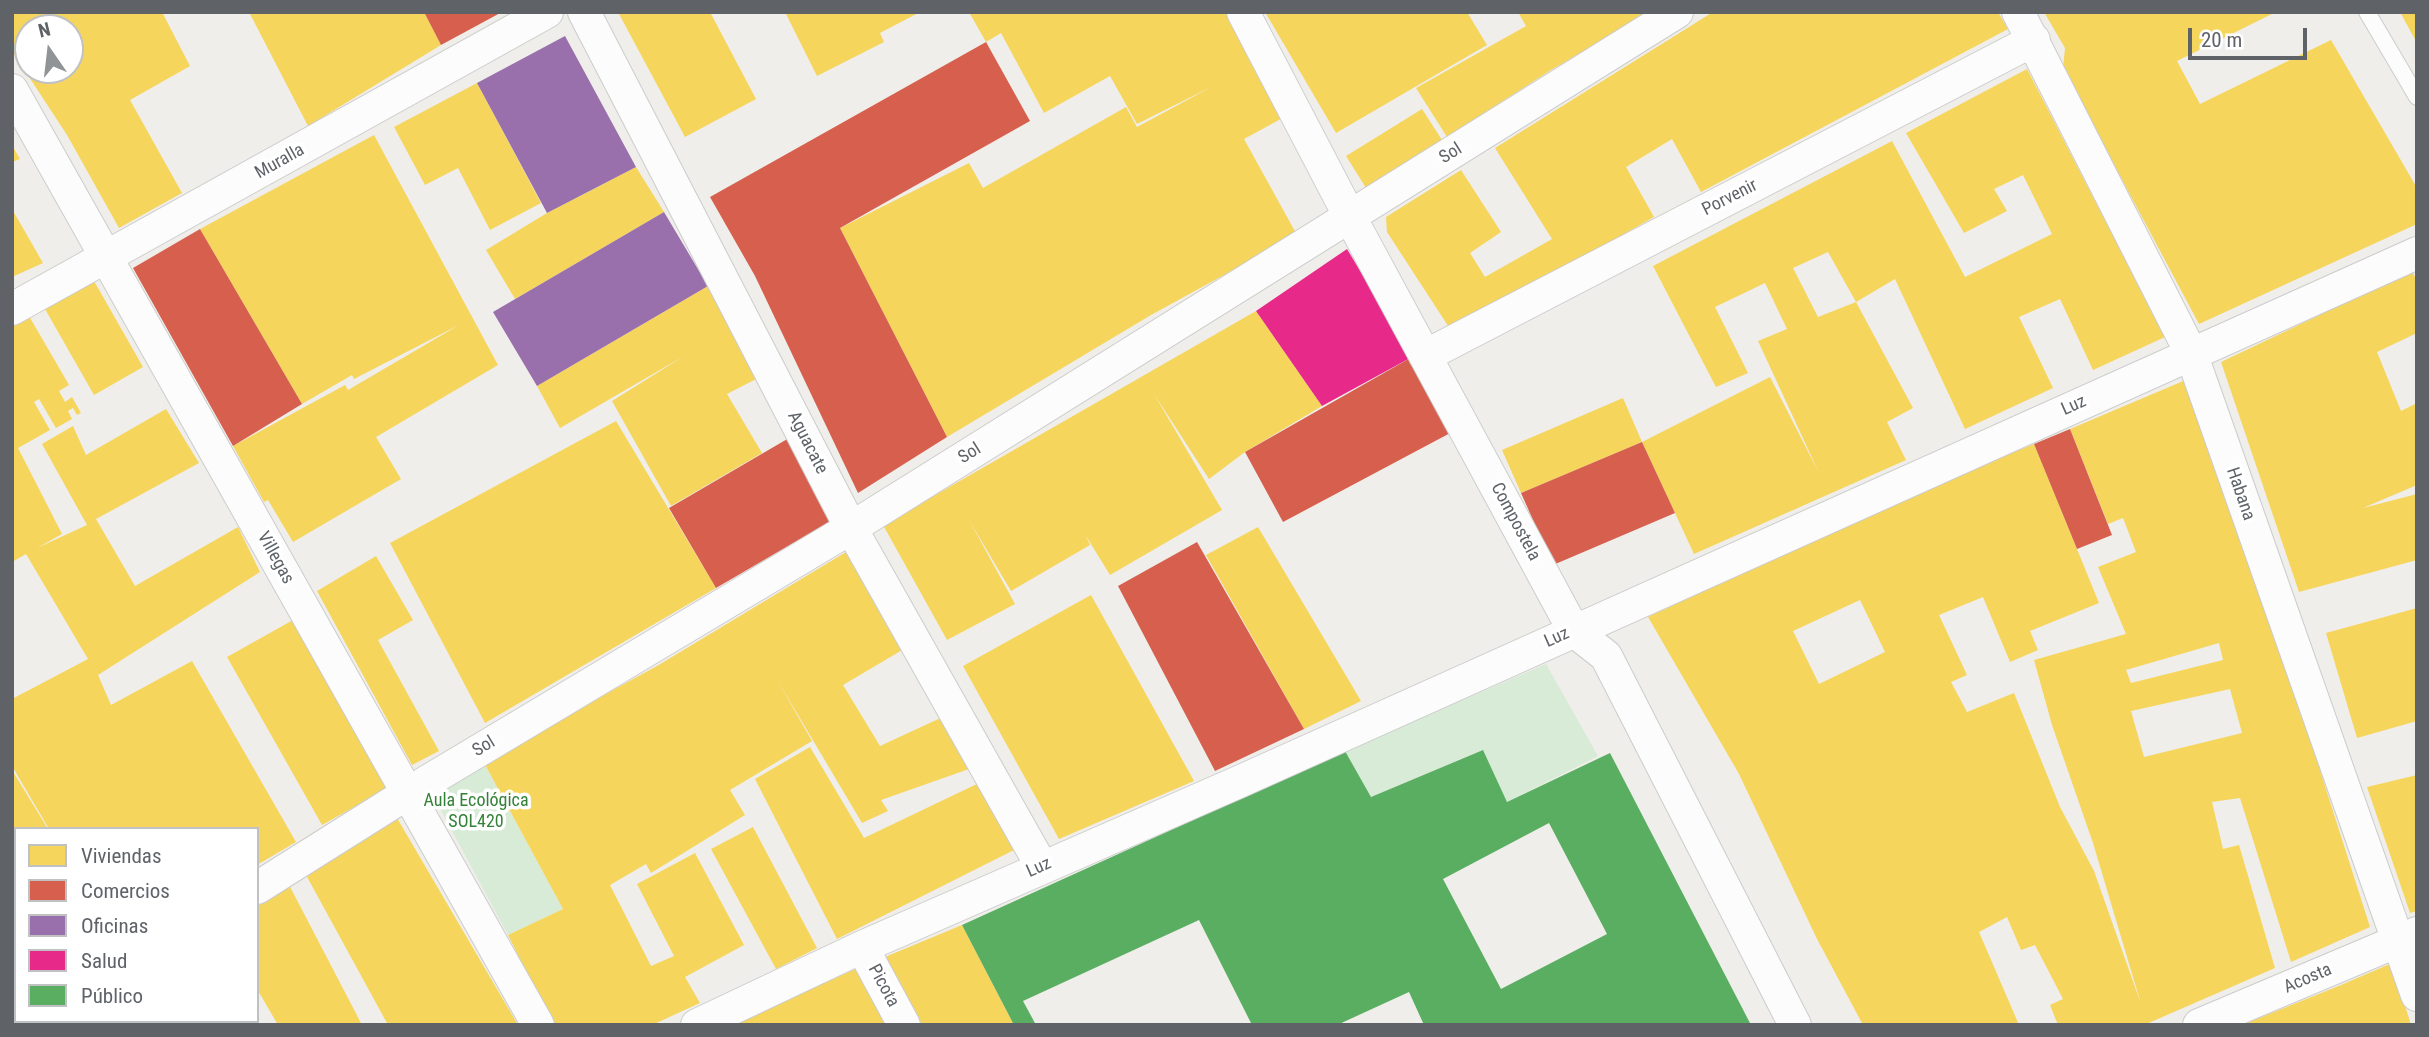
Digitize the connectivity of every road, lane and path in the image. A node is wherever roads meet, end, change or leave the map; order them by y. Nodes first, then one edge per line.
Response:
1 (547, 12) edge
2 (584, 12) edge
3 (1244, 12) edge
4 (1677, 12) edge
5 (2018, 12) edge
6 (2367, 12) edge
7 (2034, 40) junction
8 (12, 90) edge
9 (2417, 97) edge
10 (1350, 217) junction
11 (2417, 253) edge
12 (106, 260) junction
13 (12, 309) edge
14 (2191, 354) junction
15 (1425, 356) junction
16 (851, 528) junction
17 (1574, 631) junction
18 (408, 793) junction
19 (1042, 867) junction
20 (259, 887) edge
21 (2408, 937) edge
22 (862, 947) junction
23 (2417, 995) edge
24 (538, 1025) edge
25 (697, 1025) edge
26 (904, 1025) edge
27 (1795, 1025) edge
28 (2199, 1025) edge

1 - 12 street, Muralla
2 - 16 street, Aguacate
3 - 10 street, Compostela
4 - 10 street, Sol
5 - 7 street, Habana
6 - 9 lane
7 - 14 street, Habana
7 - 15 street, Porvenir
8 - 12 street, Villegas
10 - 15 street, Compostela
10 - 16 street, Sol
11 - 14 street, Luz
12 - 13 street, Muralla
12 - 18 street, Villegas
14 - 17 street, Luz
14 - 21 street, Habana
15 - 17 street, Compostela
16 - 18 street, Sol
16 - 19 street, Aguacate
17 - 19 street, Luz
17 - 27 street, Compostela
18 - 20 street, Sol
18 - 24 street, Villegas
19 - 22 street, Luz
21 - 23 street, Habana
21 - 28 street, Acosta
22 - 25 street, Luz
22 - 26 street, Picota

